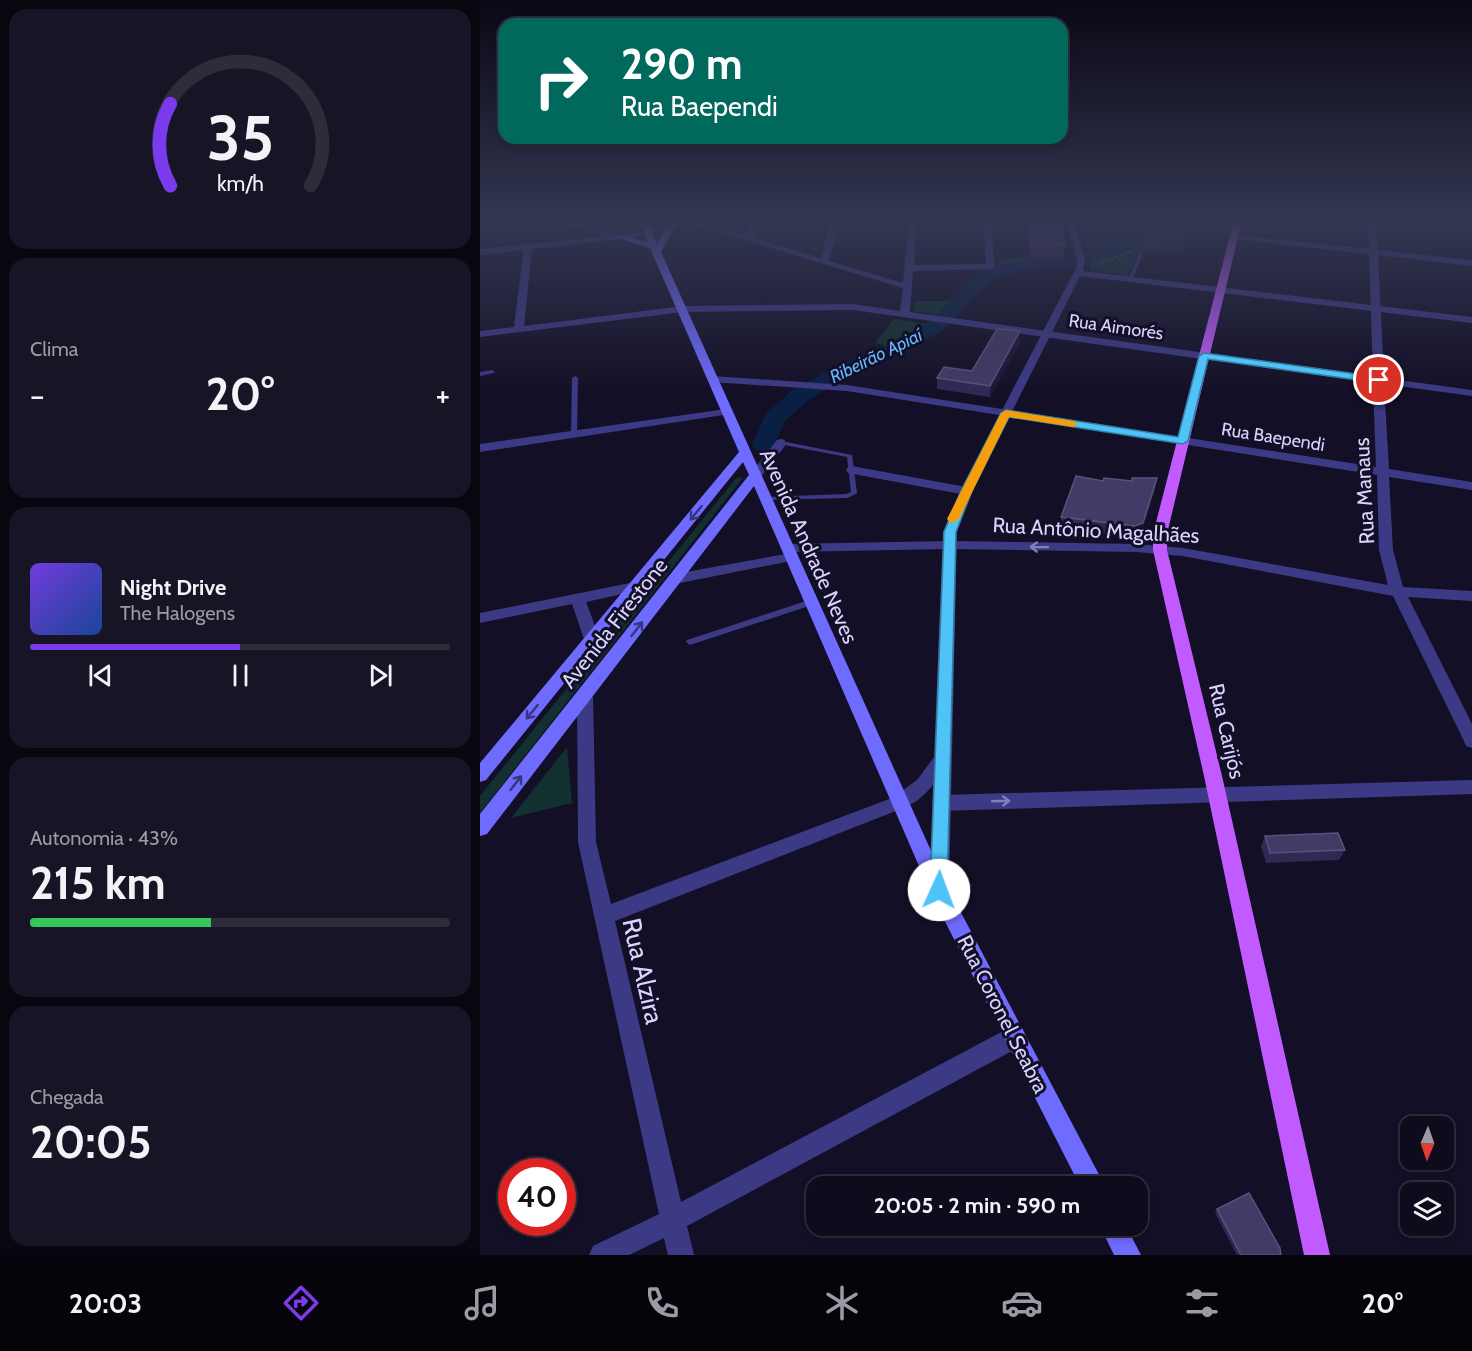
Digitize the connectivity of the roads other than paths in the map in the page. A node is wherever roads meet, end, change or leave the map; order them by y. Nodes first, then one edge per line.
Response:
1 (525, 279) edge
2 (669, 279) edge
3 (880, 279) edge
4 (909, 279) edge
5 (1075, 279) edge
6 (1122, 279) edge
7 (1223, 279) edge
8 (1374, 279) edge
9 (1130, 280) joint
10 (908, 287) junction
11 (1220, 290) junction
12 (1375, 308) junction
13 (683, 309) junction
14 (905, 314) junction
15 (1472, 320) edge
16 (519, 329) junction
17 (480, 334) edge
18 (1047, 334) junction
19 (1204, 356) junction
20 (492, 372) dead end
21 (480, 374) edge
22 (575, 378) dead end
23 (712, 379) junction
24 (1379, 380) junction
25 (1472, 393) edge
26 (726, 412) junction
27 (1006, 413) junction
28 (574, 435) junction
29 (1183, 441) junction
30 (781, 443) joint
31 (480, 448) edge
32 (744, 453) junction
33 (852, 470) junction
34 (1382, 472) junction
35 (755, 476) junction
36 (1472, 486) edge
37 (966, 491) junction
38 (765, 499) junction
39 (949, 545) junction
40 (1160, 550) junction
41 (789, 552) junction
42 (675, 579) junction
43 (635, 587) junction
44 (1398, 591) junction
45 (1472, 596) edge
46 (577, 598) junction
47 (812, 602) junction
48 (480, 618) edge
49 (592, 639) junction
50 (690, 642) dead end
51 (585, 695) junction
52 (1472, 741) edge
53 (942, 759) junction
54 (480, 775) edge
55 (1472, 787) edge
56 (1218, 795) junction
57 (900, 802) junction
58 (942, 803) junction
59 (480, 828) edge
60 (939, 890) junction
61 (603, 916) junction
62 (1015, 1037) junction
63 (1088, 1176) edge
64 (673, 1220) junction
65 (1118, 1236) edge
66 (602, 1255) edge
67 (681, 1255) edge
68 (1128, 1255) edge
69 (1317, 1255) edge

1 - 16 street
2 - 13 main road, Avenida Andrade Neves
3 - 10 street
4 - 10 street
5 - 18 street, Rua Coronel Seabra
6 - 9 street
7 - 11 main road, Rua Carijós
8 - 12 street, Rua Manaus
9 - 11 street
10 - 14 street
11 - 12 street
11 - 19 main road, Rua Carijós
12 - 15 street
12 - 24 street, Rua Manaus
13 - 14 street, Rua Aimorés
13 - 16 street, Rua Aimorés
13 - 23 main road, Avenida Andrade Neves
14 - 18 street, Rua Aimorés
16 - 17 street, Rua Aimorés
18 - 19 street, Rua Aimorés
18 - 27 street, Rua Coronel Seabra
19 - 24 street, Rua Aimorés
19 - 29 main road, Rua Carijós
20 - 21 lane
22 - 28 lane
23 - 26 main road, Avenida Andrade Neves
23 - 27 street, Rua Baependi
24 - 25 street, Rua Aimorés
24 - 34 street, Rua Manaus
26 - 28 street
26 - 32 main road, Avenida Andrade Neves
27 - 29 street, Rua Baependi
27 - 37 street, Rua Coronel Seabra
28 - 31 street
29 - 34 street, Rua Baependi
29 - 40 main road, Rua Carijós
30 - 33 lane
30 - 35 street, Avenida Firestone
32 - 35 main road, Avenida Andrade Neves
32 -> 43 main road, Avenida Firestone
33 - 37 street
33 - 38 lane
34 - 36 street, Rua Baependi
34 - 44 street, Rua Manaus
35 - 38 main road, Avenida Andrade Neves
35 - 42 main road, Avenida Firestone
37 - 39 street, Rua Coronel Seabra
38 - 41 main road, Avenida Andrade Neves
40 -> 39 street, Rua Antônio Magalhães
39 - 41 street, Rua Antônio Magalhães
39 - 53 street, Rua Coronel Seabra
40 - 44 street, Rua Antônio Magalhães
40 - 56 main road, Rua Carijós
41 - 42 street, Rua Antônio Magalhães
41 - 47 main road, Avenida Andrade Neves
51 -> 42 main road, Avenida Firestone
43 - 46 street
43 - 49 main road, Avenida Firestone
44 - 45 street, Rua Antônio Magalhães
44 - 52 street, Rua Manaus
46 - 48 street
46 - 49 street
47 - 50 lane
47 - 57 main road, Avenida Andrade Neves
49 -> 54 main road, Avenida Firestone
59 -> 51 main road, Avenida Firestone
51 - 61 street, Rua Alzira
53 - 57 street
53 - 58 street, Rua Coronel Seabra
55 - 56 street
58 -> 56 street
56 - 69 main road, Rua Carijós
57 - 60 main road, Avenida Andrade Neves
57 - 61 street
58 - 60 street, Rua Coronel Seabra
60 - 62 main road, Rua Coronel Seabra
61 - 64 street, Rua Alzira
62 - 63 main road, Rua Coronel Seabra
62 - 64 street
64 - 66 street
64 - 67 street, Rua Alzira
65 - 68 main road

